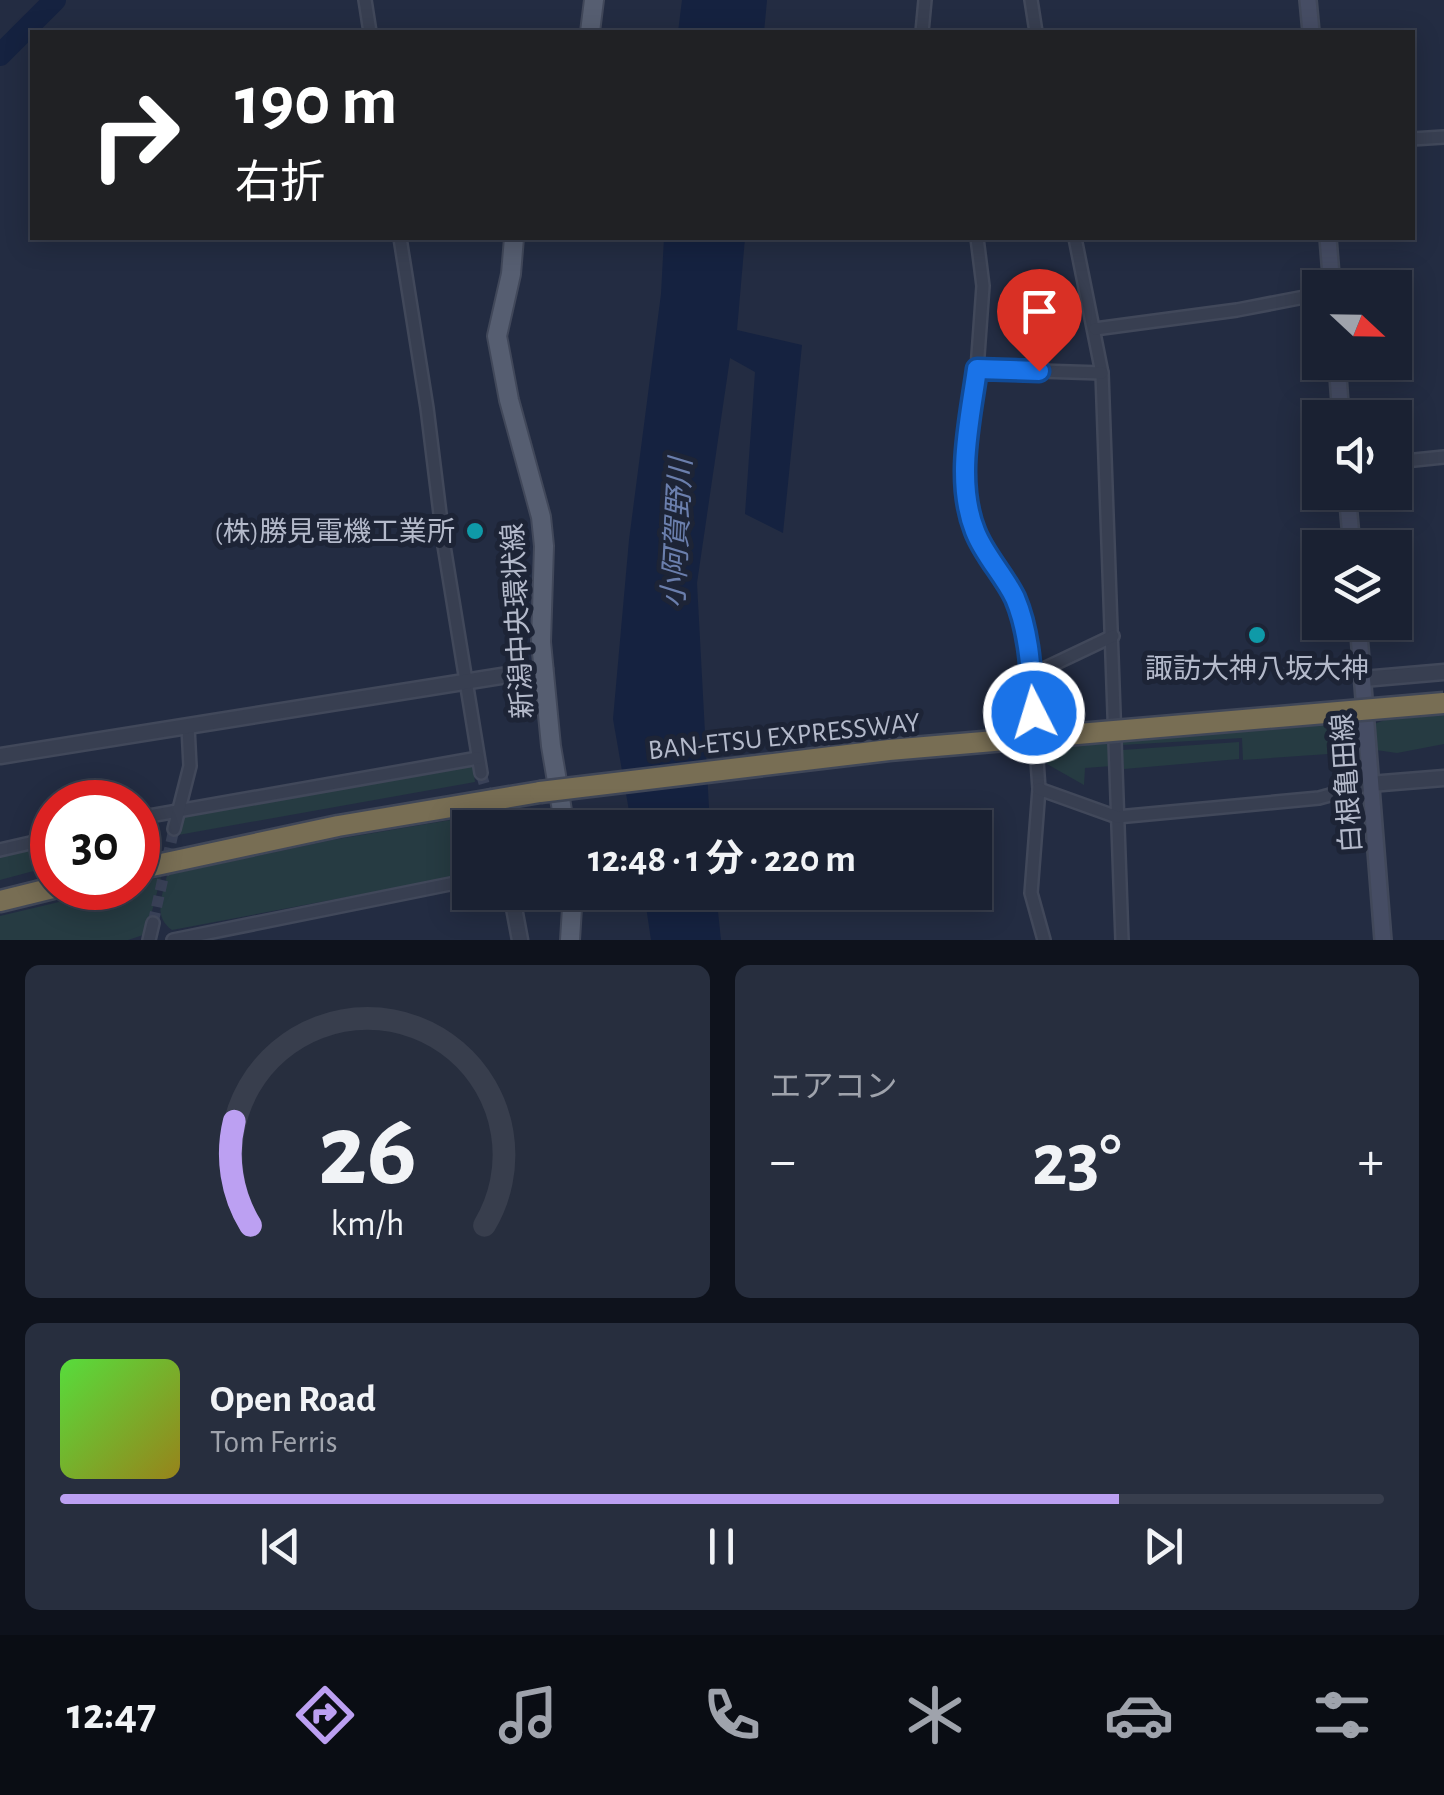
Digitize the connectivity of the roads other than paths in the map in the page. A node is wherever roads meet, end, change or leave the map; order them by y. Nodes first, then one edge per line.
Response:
1 (365, 0) edge
2 (594, 0) edge
3 (925, 0) edge
4 (1031, 0) edge
5 (1308, 0) edge
6 (370, 30) edge
7 (590, 30) edge
8 (922, 30) edge
9 (1036, 30) edge
10 (1311, 30) edge
11 (1444, 137) edge
12 (1415, 139) edge
13 (400, 240) edge
14 (514, 240) edge
15 (977, 240) edge
16 (1075, 240) edge
17 (1328, 240) edge
18 (1331, 270) edge
19 (1302, 297) edge
20 (1095, 329) junction
21 (977, 369) junction
22 (1102, 373) junction
23 (1444, 458) edge
24 (1412, 461) edge
25 (1114, 636) junction
26 (1360, 640) edge
27 (545, 669) junction
28 (1444, 672) edge
29 (1031, 675) junction
30 (1363, 679) junction
31 (468, 683) junction
32 (1444, 703) edge
33 (188, 727) junction
34 (0, 756) edge
35 (478, 758) junction
36 (481, 773) tunnel mouth
37 (1444, 778) edge
38 (1370, 784) junction
39 (1039, 789) junction
40 (179, 809) junction
41 (563, 810) edge
42 (160, 813) edge
43 (1117, 817) junction
44 (174, 830) tunnel mouth
45 (30, 843) edge
46 (0, 850) edge
47 (160, 863) edge
48 (452, 884) edge
49 (30, 894) edge
50 (0, 901) edge
51 (514, 910) edge
52 (571, 910) edge
53 (153, 922) tunnel mouth
54 (149, 940) edge
55 (173, 940) edge
56 (520, 940) edge
57 (570, 940) edge
58 (1044, 940) edge
59 (1122, 940) edge
60 (1383, 940) edge

1 - 6 street
2 - 7 main road
3 - 8 street
4 - 9 street
5 - 10 main road
11 - 12 street
13 - 31 street
14 - 27 main road, 新潟中央環状線
15 - 21 street
16 - 20 street
17 - 18 main road
19 - 20 street
20 - 22 street
21 - 22 street
21 - 29 street
22 - 25 street
23 - 24 street
25 - 29 street
25 - 43 street
26 - 30 main road, 白根亀田線
27 - 31 street
27 - 41 main road, 新潟中央環状線
28 - 30 street
29 - 39 street
30 - 38 main road, 白根亀田線
31 - 33 street
31 - 35 street
32 - 47 highway, BAN-ETSU EXPRESSWAY, bridge
33 - 34 street
33 - 40 street
35 - 36 street
35 - 40 street
37 - 38 street
38 - 43 street
38 - 60 main road, 白根亀田線
39 - 43 street
39 - 58 street
40 - 42 street
40 - 44 street
43 - 59 street
45 - 46 street
48 - 55 street
49 - 50 highway
51 - 56 street
52 - 57 main road
53 - 54 street

